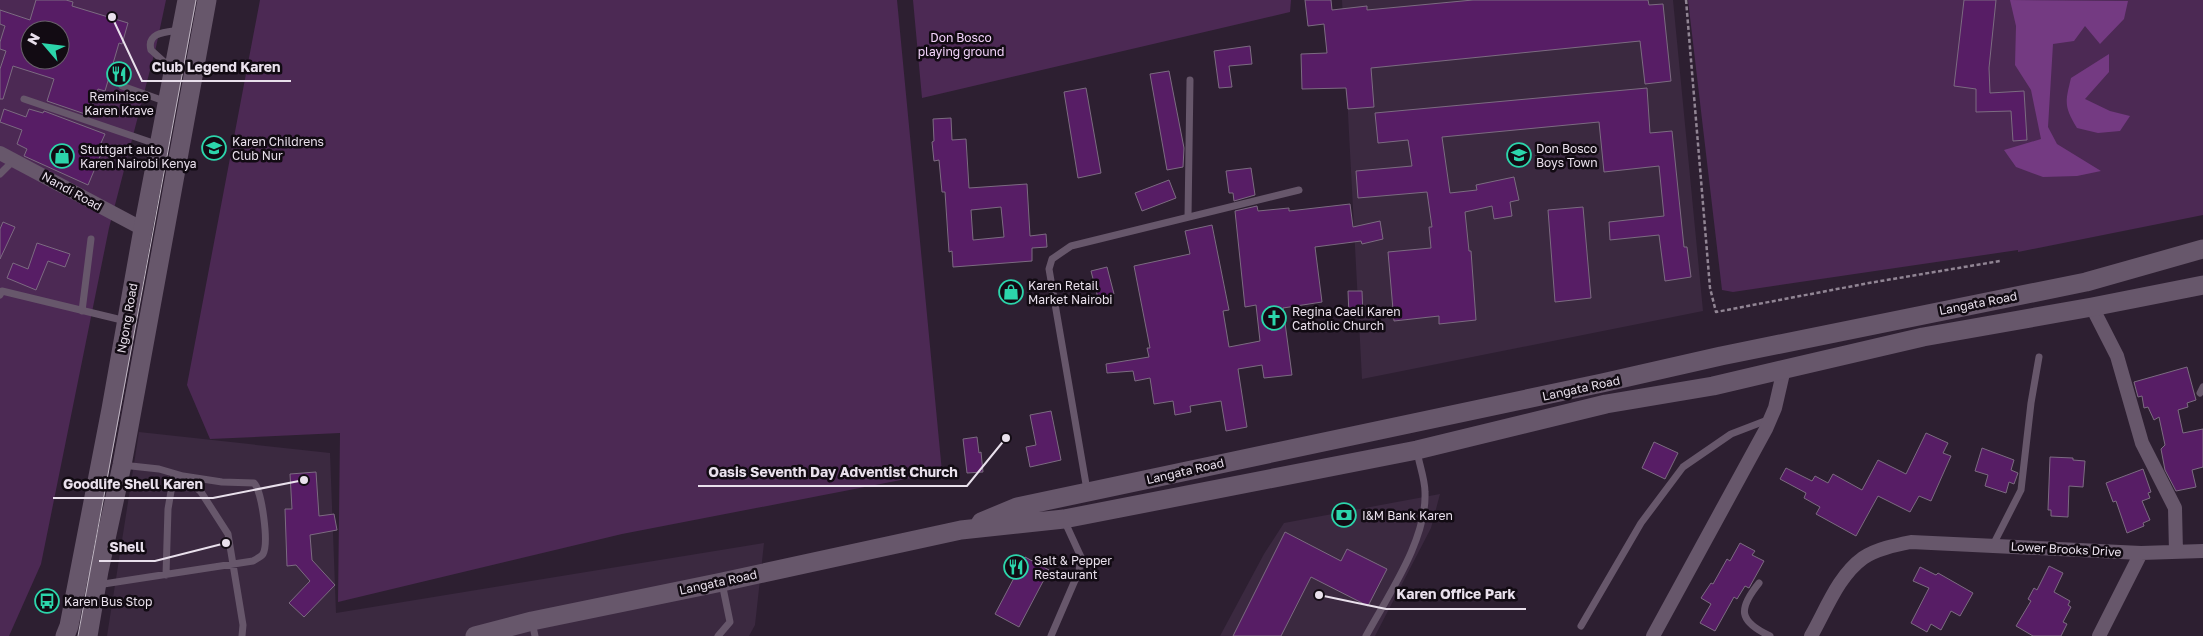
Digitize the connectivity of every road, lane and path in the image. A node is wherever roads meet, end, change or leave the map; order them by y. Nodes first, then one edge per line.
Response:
1 (187, 0) edge
2 (207, 0) edge
3 (1686, 0) edge
4 (181, 30) junction
5 (174, 70) junction
6 (1190, 80) dead end
7 (122, 86) dead end
8 (24, 99) dead end
9 (167, 102) junction
10 (159, 145) junction
11 (0, 153) edge
12 (15, 160) junction
13 (0, 174) edge
14 (1299, 190) dead end
15 (1188, 218) junction
16 (143, 230) junction
17 (91, 239) dead end
18 (2203, 249) edge
19 (2000, 261) dead end
20 (2203, 285) edge
21 (0, 295) edge
22 (2092, 308) junction
23 (82, 311) junction
24 (126, 321) junction
25 (2039, 357) dead end
26 (1784, 369) junction
27 (1770, 419) junction
28 (1416, 450) junction
29 (122, 465) junction
30 (174, 474) junction
31 (183, 476) junction
32 (1087, 493) junction
33 (1064, 520) junction
34 (961, 530) junction
35 (1993, 545) junction
36 (2203, 551) edge
37 (2176, 552) junction
38 (2141, 553) junction
39 (233, 565) junction
40 (166, 575) junction
41 (722, 582) junction
42 (1758, 583) dead end
43 (97, 585) junction
44 (1581, 626) dead end
45 (533, 629) edge
46 (65, 636) edge
47 (88, 636) edge
48 (242, 636) edge
49 (475, 636) edge
50 (718, 636) edge
51 (1051, 636) edge
52 (1366, 636) edge
53 (1654, 636) edge
54 (1770, 636) edge
55 (1811, 636) edge
56 (2099, 636) edge

1 - 4 main road, Ngong Road
2 - 29 main road, Ngong Road
3 - 19 path
4 - 5 main road, Ngong Road
4 - 5 lane
5 - 9 main road, Ngong Road
6 - 15 lane
7 - 9 lane
8 - 10 lane
9 - 10 main road, Ngong Road
10 - 16 main road, Ngong Road
11 - 12 street, Nandi Road
12 - 13 lane
12 - 16 street, Nandi Road
14 - 15 lane
15 - 32 lane
16 - 24 main road, Ngong Road
17 - 23 lane
18 - 32 main road, Langata Road
20 - 22 main road, Langata Road
21 - 23 lane
22 - 26 main road, Langata Road
22 - 37 street
23 - 24 lane
24 - 46 main road, Ngong Road
25 - 35 lane
26 - 27 street
26 - 28 main road, Langata Road
27 - 44 lane
27 - 53 street
28 - 33 main road, Langata Road
28 - 52 lane
29 - 30 lane
29 - 43 main road, Ngong Road
30 - 31 lane
30 - 40 lane
31 - 39 lane
31 - 39 lane
32 - 34 main road, Langata Road
33 - 34 main road, Langata Road
33 - 51 lane
34 - 41 main road, Langata Road
35 - 38 street, Lower Brooks Drive
35 - 55 street, Lower Brooks Drive
36 - 37 street, Lower Brooks Drive
37 - 38 street, Lower Brooks Drive
38 - 56 street
39 - 40 lane
39 - 48 lane
40 - 43 lane
41 - 45 main road, Langata Road
41 - 50 lane
42 - 54 lane
43 - 47 main road, Ngong Road
45 - 49 main road, Langata Road

